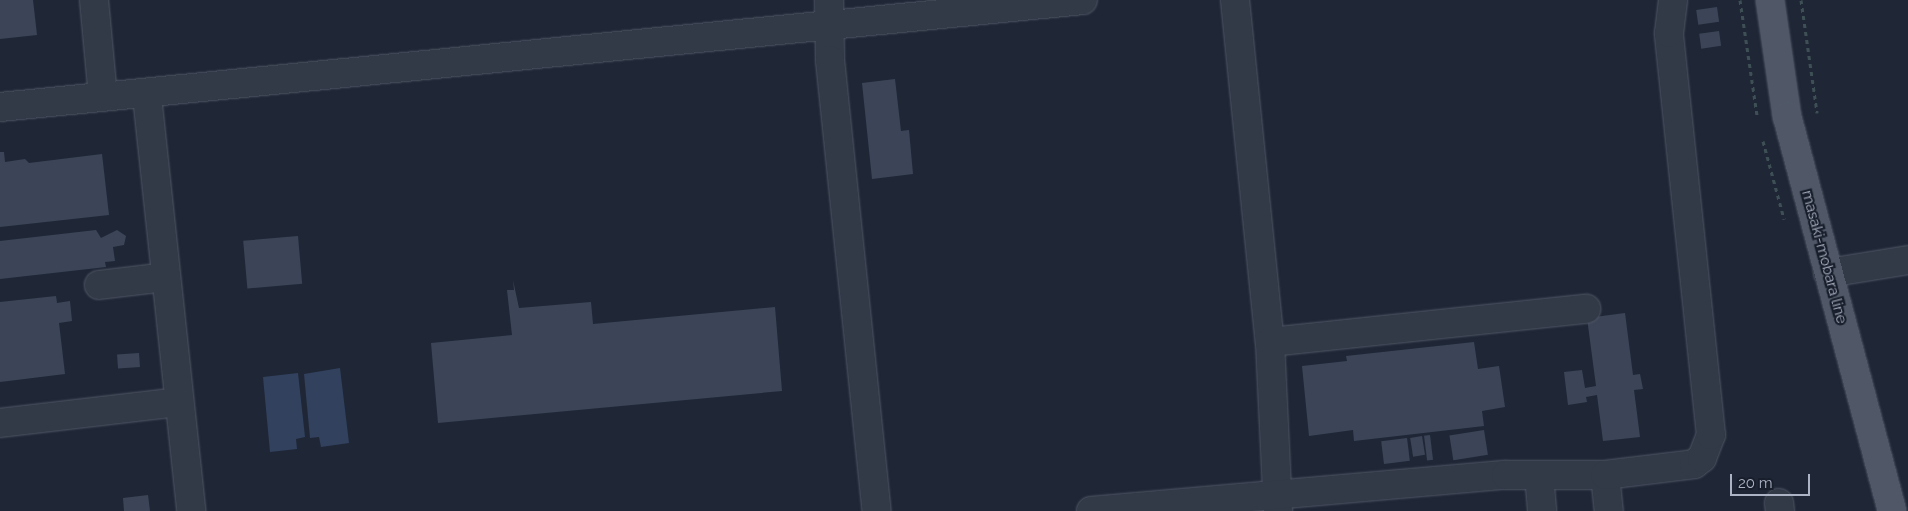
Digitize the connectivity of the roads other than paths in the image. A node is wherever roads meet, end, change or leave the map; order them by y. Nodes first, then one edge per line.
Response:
1 (94, 0) edge
2 (1083, 0) edge
3 (1235, 0) edge
4 (1672, 0) edge
5 (1770, 0) edge
6 (829, 12) edge
7 (147, 96) junction
8 (102, 97) junction
9 (0, 107) edge
10 (1908, 260) edge
11 (1828, 273) junction
12 (166, 277) junction
13 (99, 286) dead end
14 (1586, 309) dead end
15 (1270, 342) junction
16 (179, 402) junction
17 (0, 423) edge
18 (1539, 475) junction
19 (1606, 475) junction
20 (1277, 504) edge
21 (191, 511) edge
22 (877, 511) edge
23 (1091, 511) edge
24 (1542, 511) edge
25 (1609, 511) edge
26 (1892, 511) edge

1 - 8 street
2 - 6 street
3 - 15 street
4 - 19 street
5 - 11 main road, masaki-mobara line
6 - 7 street
6 - 22 street
7 - 8 street
7 - 12 street
8 - 9 street
10 - 11 street
11 - 26 main road, masaki-mobara line
12 - 13 street
12 - 16 street
14 - 15 street
15 - 20 street
16 - 17 street
16 - 21 street
18 - 19 street
18 - 20 street
18 - 24 street
19 - 25 street
20 - 23 street

